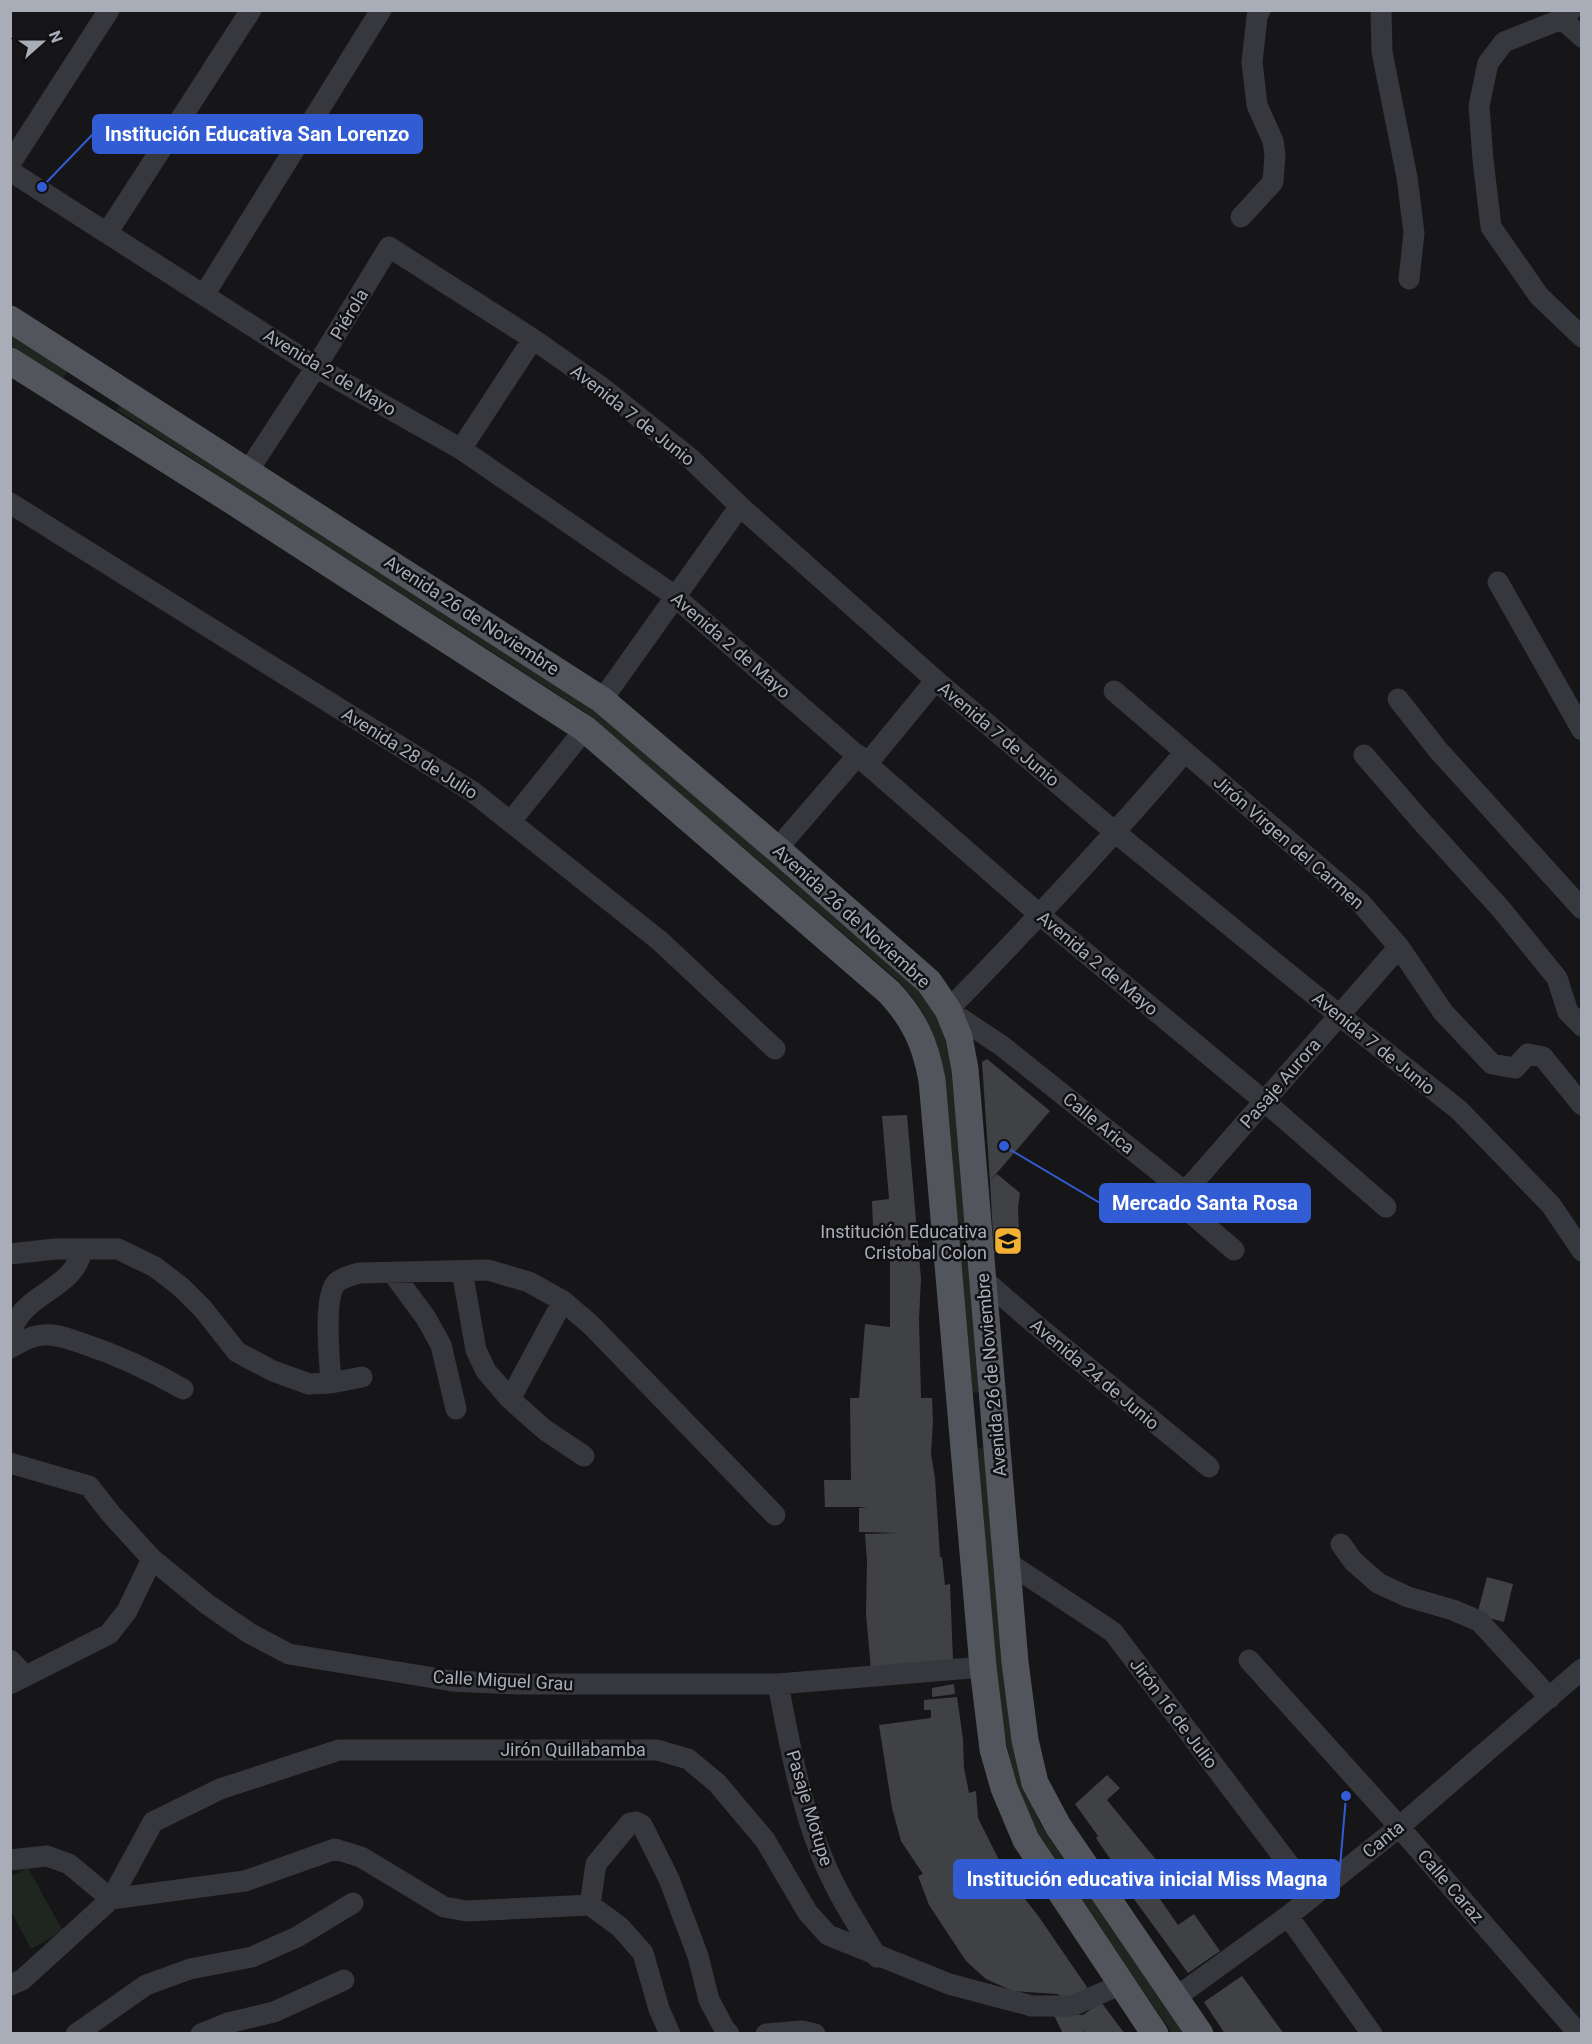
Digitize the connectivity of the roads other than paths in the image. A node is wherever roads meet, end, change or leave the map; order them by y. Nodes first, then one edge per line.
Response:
1 (109, 10) edge
2 (250, 10) edge
3 (381, 10) edge
4 (1260, 10) edge
5 (1381, 10) edge
6 (1567, 15) edge
7 (1581, 38) edge
8 (10, 164) edge
9 (10, 171) edge
10 (1241, 217) dead end
11 (107, 233) junction
12 (389, 247) joint
13 (1409, 279) dead end
14 (204, 295) junction
15 (10, 320) edge
16 (1581, 337) edge
17 (533, 339) junction
18 (10, 361) edge
19 (316, 367) junction
20 (105, 379) junction
21 (88, 410) junction
22 (461, 449) junction
23 (248, 471) junction
24 (10, 503) edge
25 (740, 506) junction
26 (1498, 582) dead end
27 (676, 598) junction
28 (936, 680) junction
29 (1114, 691) dead end
30 (1398, 699) dead end
31 (602, 700) junction
32 (585, 729) junction
33 (1581, 730) edge
34 (1185, 752) junction
35 (1364, 755) dead end
36 (862, 760) junction
37 (511, 821) junction
38 (1116, 833) junction
39 (777, 849) junction
40 (1581, 909) edge
41 (1040, 915) junction
42 (1399, 947) junction
43 (948, 1010) junction
44 (1339, 1015) junction
45 (1581, 1026) edge
46 (775, 1049) dead end
47 (1264, 1101) junction
48 (1581, 1105) edge
49 (1185, 1192) junction
50 (1386, 1207) dead end
51 (82, 1249) junction
52 (1234, 1250) dead end
53 (1581, 1251) edge
54 (10, 1254) edge
55 (462, 1271) junction
56 (392, 1272) junction
57 (983, 1279) junction
58 (563, 1300) junction
59 (10, 1335) edge
60 (10, 1348) edge
61 (363, 1377) dead end
62 (331, 1383) junction
63 (183, 1389) dead end
64 (510, 1399) junction
65 (456, 1409) dead end
66 (996, 1418) junction
67 (961, 1420) junction
68 (584, 1456) dead end
69 (10, 1463) edge
70 (1209, 1467) dead end
71 (775, 1515) dead end
72 (1341, 1544) dead end
73 (152, 1559) junction
74 (1007, 1562) junction
75 (10, 1660) edge
76 (1249, 1660) dead end
77 (983, 1667) junction
78 (1581, 1669) edge
79 (18, 1680) edge
80 (778, 1684) junction
81 (1550, 1698) junction
82 (1399, 1827) junction
83 (10, 1860) edge
84 (1312, 1895) junction
85 (111, 1899) junction
86 (353, 1904) dead end
87 (590, 1905) junction
88 (1288, 1916) junction
89 (877, 1957) junction
90 (344, 1980) dead end
91 (1122, 1984) junction
92 (10, 1985) edge
93 (1175, 1998) junction
94 (76, 2034) edge
95 (201, 2034) edge
96 (670, 2034) edge
97 (729, 2034) edge
98 (766, 2034) edge
99 (814, 2034) edge
100 (1155, 2034) edge
101 (1200, 2034) edge
102 (1372, 2034) edge
103 (1579, 2034) edge

1 - 8 street
2 - 11 street
3 - 14 street
4 - 10 street
5 - 13 street
6 - 7 street
6 - 16 street
9 - 11 street, Avenida 2 de Mayo
11 - 14 street, Avenida 2 de Mayo
12 - 17 street, Avenida 7 de Junio
12 - 19 street, Piérola
14 - 19 street, Avenida 2 de Mayo
15 - 20 main road, Avenida 26 de Noviembre
17 - 22 street
17 - 25 street, Avenida 7 de Junio
18 - 21 main road, Avenida 26 de Noviembre
19 - 22 street, Avenida 2 de Mayo
19 - 23 street, Piérola
20 - 21 main road
20 - 23 main road, Avenida 26 de Noviembre
21 - 32 main road, Avenida 26 de Noviembre
22 - 27 street, Avenida 2 de Mayo
23 - 31 main road, Avenida 26 de Noviembre
24 - 37 street, Avenida 28 de Julio
25 - 27 street
25 - 28 street, Avenida 7 de Junio
26 - 33 street
27 - 31 street
27 - 36 street, Avenida 2 de Mayo
28 - 36 street
28 - 38 street, Avenida 7 de Junio
29 - 34 street, Jirón Virgen del Carmen
30 - 40 street
31 - 39 main road, Avenida 26 de Noviembre
32 - 37 street
32 - 67 main road, Avenida 26 de Noviembre
34 - 38 street
34 - 42 street, Jirón Virgen del Carmen
35 - 45 street
36 - 39 street
36 - 41 street, Avenida 2 de Mayo
37 - 46 street, Avenida 28 de Julio
38 - 41 street
38 - 44 street, Avenida 7 de Junio
39 - 43 main road, Avenida 26 de Noviembre
41 - 43 street
41 - 47 street, Avenida 2 de Mayo
42 - 44 street, Pasaje Aurora
42 - 48 street, Jirón Virgen del Carmen
43 - 49 street, Calle Arica
43 - 57 main road, Avenida 26 de Noviembre
44 - 47 street, Pasaje Aurora
44 - 53 street, Avenida 7 de Junio
47 - 49 street, Pasaje Aurora
47 - 50 street, Avenida 2 de Mayo
49 - 52 street, Calle Arica
51 - 54 street
51 - 59 street
51 - 62 street
55 - 56 street
55 - 58 street
55 - 64 street
56 - 62 street
56 - 65 street
57 - 66 main road, Avenida 26 de Noviembre
57 - 70 street, Avenida 24 de Junio
58 - 64 street
58 - 71 street
60 - 63 street
61 - 62 street
64 - 68 street
66 - 67 main road
66 - 74 main road, Avenida 26 de Noviembre
67 - 77 main road, Avenida 26 de Noviembre
69 - 73 street, Calle Miguel Grau
72 - 81 street
73 - 79 street
73 - 80 street, Calle Miguel Grau
74 - 84 street, Jirón 16 de Julio
74 - 93 main road, Avenida 26 de Noviembre
75 - 79 street
76 - 82 street, Calle Caraz
77 - 80 street, Calle Miguel Grau
77 - 91 main road, Avenida 26 de Noviembre
78 - 81 street, Canta
80 - 89 street, Pasaje Motupe
81 - 82 street, Canta
82 - 84 street, Canta
82 - 103 street, Calle Caraz
83 - 85 street
84 - 88 street, Canta
85 - 87 street
85 - 89 street, Jirón Quillabamba
85 - 92 street, Jirón Quillabamba
86 - 94 street
87 - 96 street
87 - 97 street
88 - 93 street, Canta
88 - 102 street
89 - 91 street, Jirón Quillabamba
90 - 95 street
91 - 100 main road, Avenida 26 de Noviembre
93 - 101 main road, Avenida 26 de Noviembre
98 - 99 street

